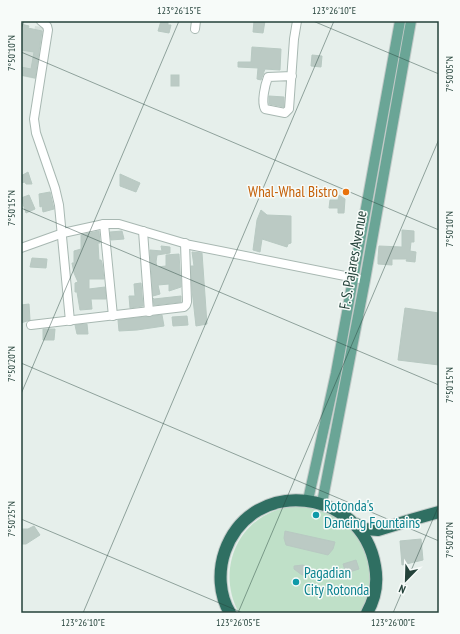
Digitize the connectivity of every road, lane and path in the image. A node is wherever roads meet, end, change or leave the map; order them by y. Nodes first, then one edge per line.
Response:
1 (41, 21) edge
2 (297, 21) edge
3 (400, 21) edge
4 (411, 21) edge
5 (49, 24) edge
6 (292, 76) junction
7 (366, 211) junction
8 (377, 213) junction
9 (104, 224) junction
10 (143, 231) junction
11 (63, 233) junction
12 (185, 243) junction
13 (21, 248) edge
14 (353, 278) junction
15 (365, 280) junction
16 (149, 312) junction
17 (113, 316) junction
18 (70, 321) junction
19 (31, 325) dead end
20 (308, 500) junction
21 (322, 503) junction
22 (439, 512) edge
23 (355, 524) junction
24 (385, 529) junction
25 (371, 550) junction
26 (224, 600) junction
27 (218, 613) edge
28 (230, 613) edge
29 (367, 613) edge

1 - 5 street
2 - 6 street
3 - 7 main road, F. S. Pajares Avenue
4 - 8 main road, F. S. Pajares Avenue
5 - 11 street
6 - 6 street
7 - 8 main road
7 - 14 main road, F. S. Pajares Avenue
8 - 15 main road, F. S. Pajares Avenue
9 - 10 street
9 - 11 street
9 - 17 street
10 - 12 street
10 - 16 street
11 - 13 street
11 - 18 street
12 - 14 street
12 - 16 street
14 - 15 street
14 - 20 main road, F. S. Pajares Avenue
15 - 21 main road, F. S. Pajares Avenue
16 - 17 street
17 - 18 street
18 - 19 street
20 - 21 highway
20 - 26 highway
21 - 23 highway
22 - 24 highway
23 - 24 highway
23 - 25 highway
24 - 25 highway
25 - 29 highway
26 - 27 highway
26 - 28 highway

